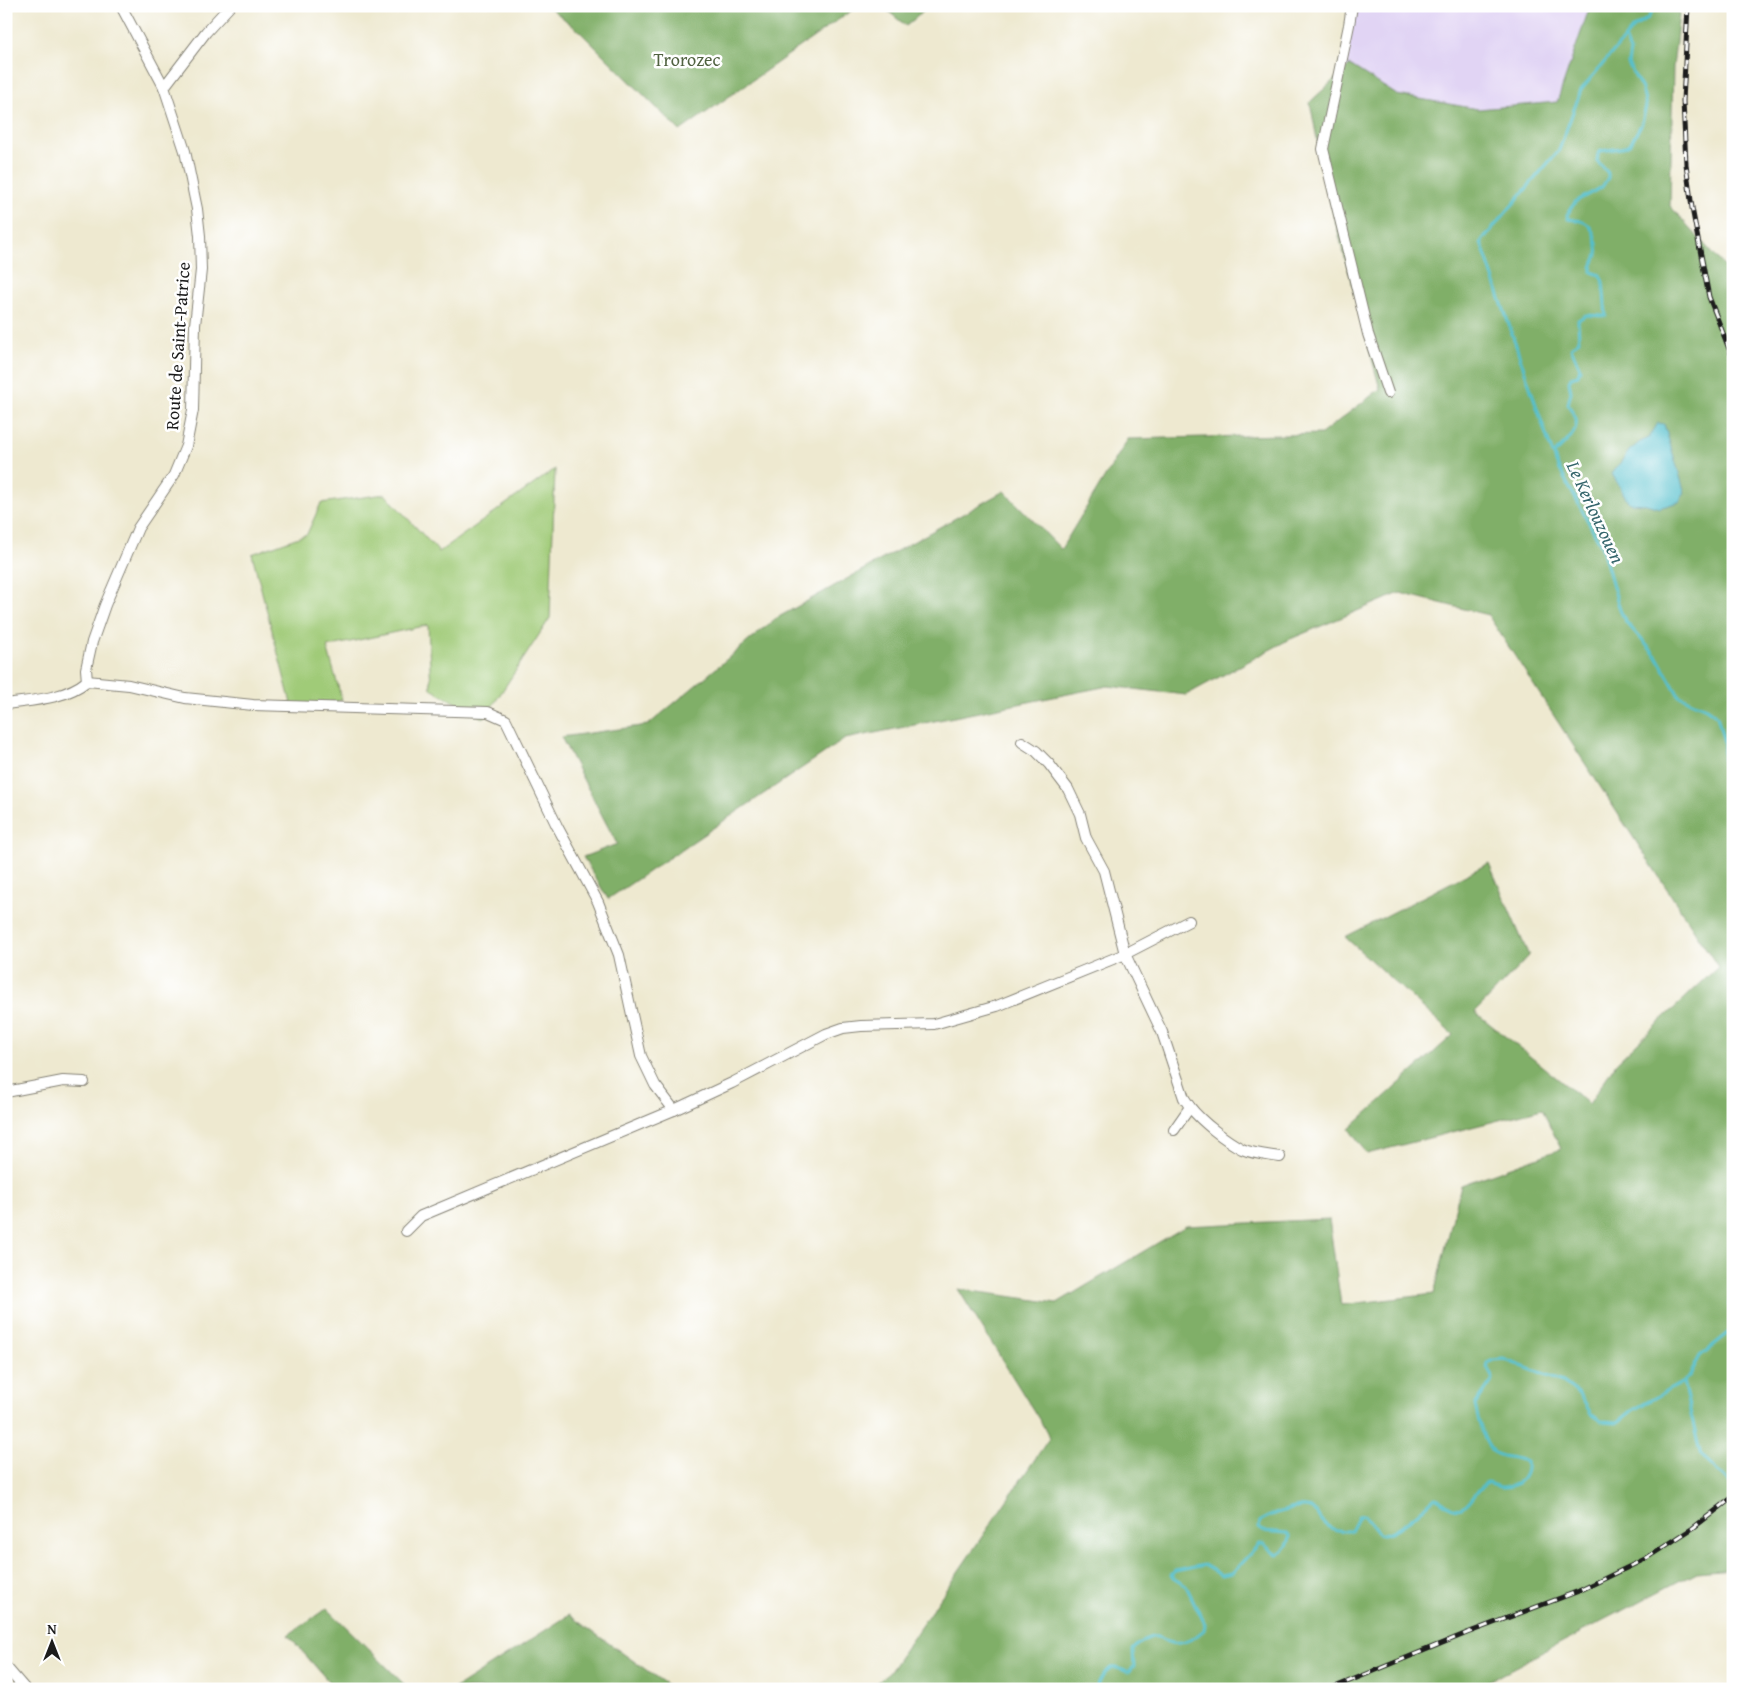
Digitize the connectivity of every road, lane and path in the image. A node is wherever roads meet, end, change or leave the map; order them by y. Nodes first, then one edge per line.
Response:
1 (121, 6) edge
2 (230, 6) edge
3 (1352, 6) edge
4 (164, 87) junction
5 (1388, 393) dead end
6 (88, 681) junction
7 (6, 704) edge
8 (1022, 742) dead end
9 (1189, 921) dead end
10 (1125, 954) junction
11 (84, 1082) dead end
12 (6, 1092) edge
13 (1190, 1107) junction
14 (674, 1110) junction
15 (1174, 1130) dead end
16 (1280, 1157) dead end
17 (406, 1231) dead end
18 (6, 1667) edge
19 (25, 1689) edge

1 - 4 street, Route de Saint-Patrice
2 - 4 street
3 - 5 street
4 - 6 street, Route de Saint-Patrice
6 - 7 street
6 - 14 street
8 - 10 street
9 - 10 street
10 - 13 street
10 - 14 street
11 - 12 street
13 - 15 street
13 - 16 street
14 - 17 street
18 - 19 street

